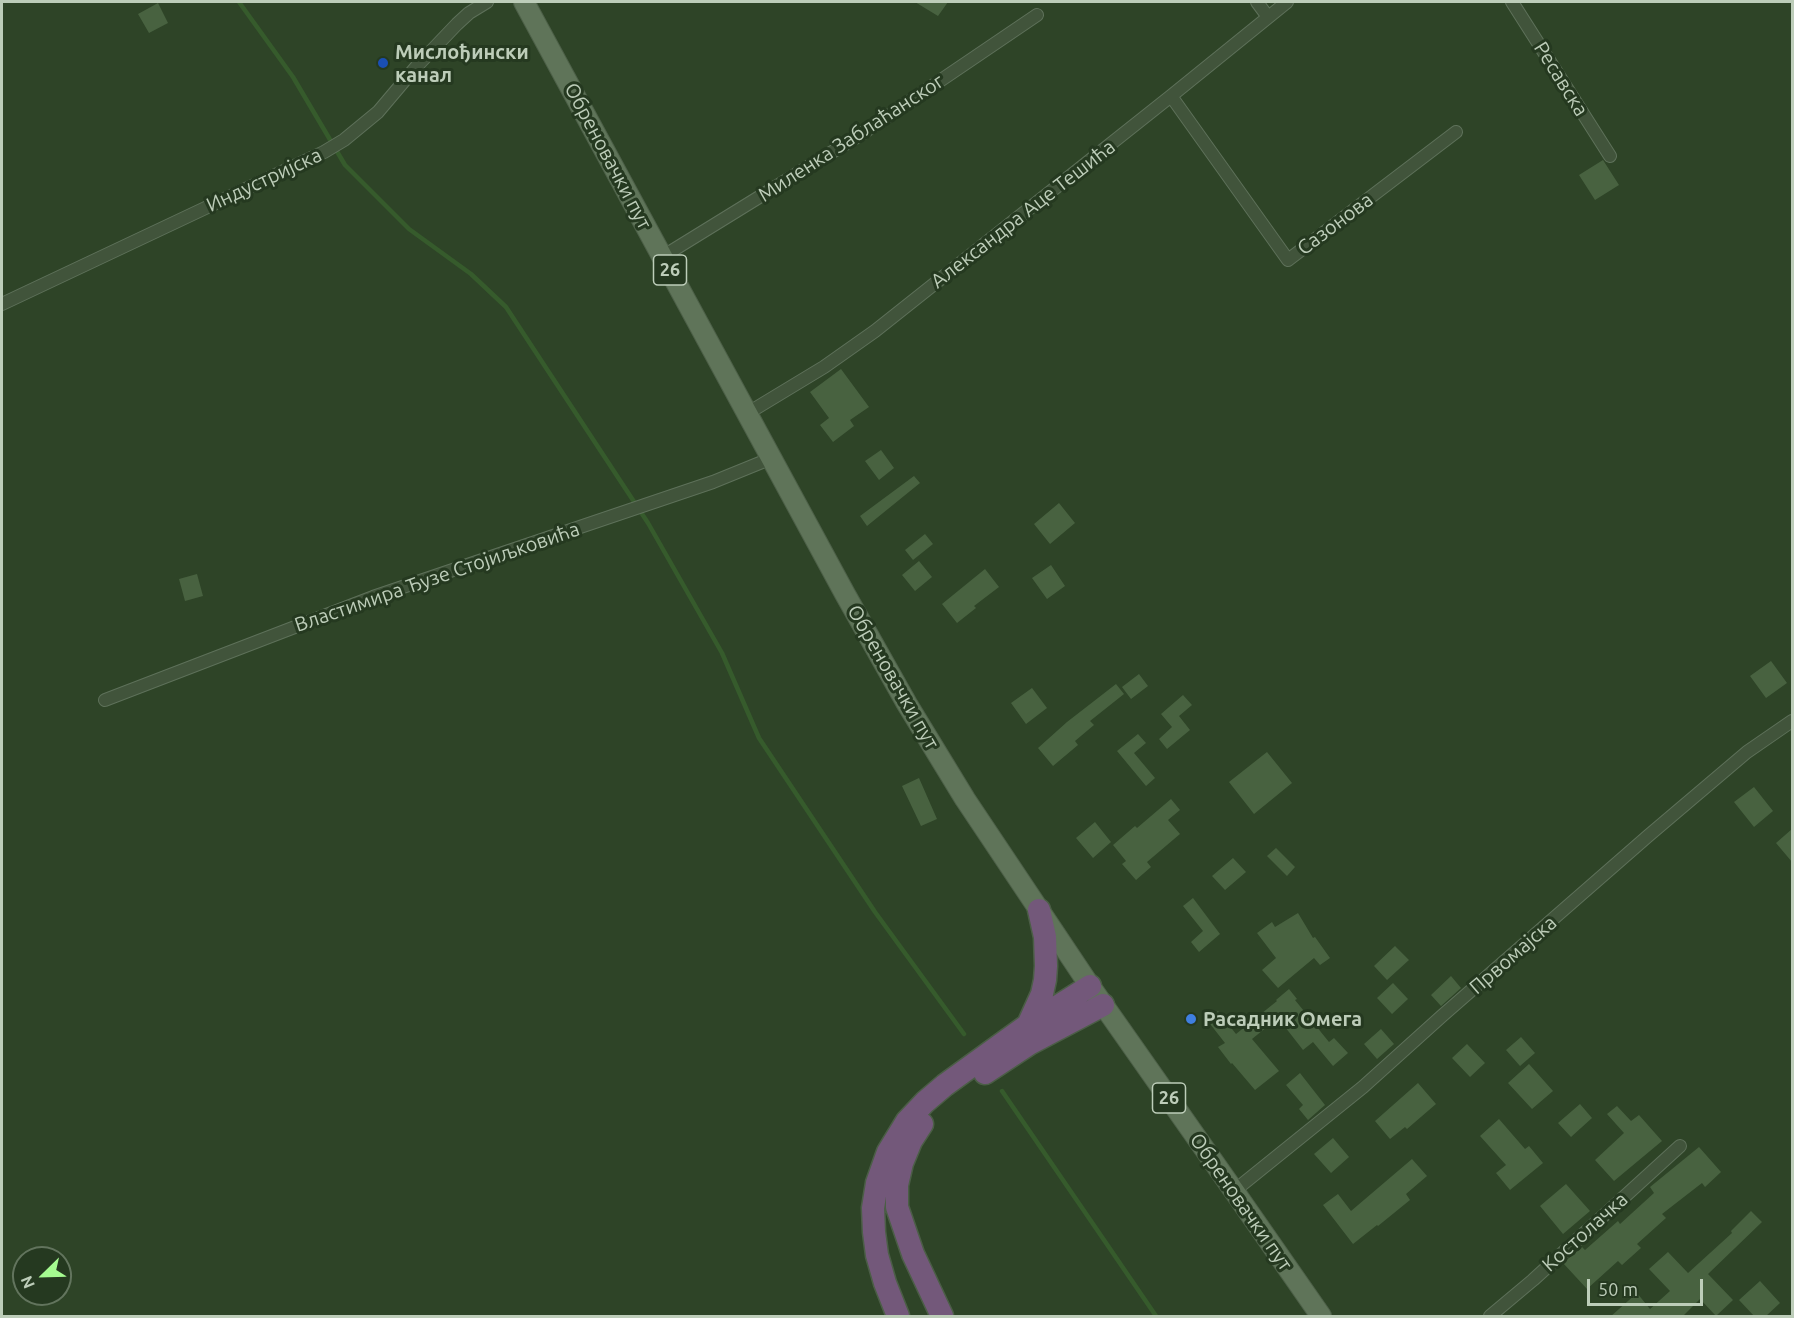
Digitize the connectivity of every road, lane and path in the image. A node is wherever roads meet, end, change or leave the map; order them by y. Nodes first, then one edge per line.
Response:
1 (487, 2) edge
2 (524, 2) edge
3 (1257, 2) edge
4 (1287, 2) edge
5 (1512, 2) edge
6 (1037, 15) dead end
7 (1268, 17) junction
8 (1171, 96) junction
9 (1456, 132) dead end
10 (1610, 156) dead end
11 (662, 256) junction
12 (2, 304) edge
13 (748, 413) junction
14 (771, 458) junction
15 (105, 700) dead end
16 (1792, 721) edge
17 (1039, 910) junction
18 (1090, 986) junction
19 (1103, 1005) junction
20 (1028, 1025) junction
21 (1680, 1146) dead end
22 (1234, 1191) junction
23 (898, 1317) edge
24 (942, 1317) edge
25 (1321, 1317) edge
26 (1490, 1317) edge

1 - 12 street, Индустријска
2 - 11 main road, Обреновачки пут / 26
3 - 7 street
4 - 7 street, Александра Аце Тешића
5 - 10 street, Ресавска
6 - 11 street, Миленка Заблаћанског
7 - 8 street, Александра Аце Тешића
8 - 9 street, Сазонова
8 - 13 street, Александра Аце Тешића
11 - 13 main road, Обреновачки пут / 26
13 - 14 main road, Обреновачки пут / 26
14 - 15 street, Властимира Ђузе Стојиљковића
14 - 17 main road, Обреновачки пут / 26
16 - 22 street, Првомајска
17 - 18 main road, Обреновачки пут / 26
17 - 20 highway
18 - 19 main road, Обреновачки пут / 26
18 - 20 highway
19 - 22 main road, Обреновачки пут / 26
19 - 24 highway
20 - 23 highway
21 - 26 street, Костолачка
22 - 25 main road, Обреновачки пут / 26

